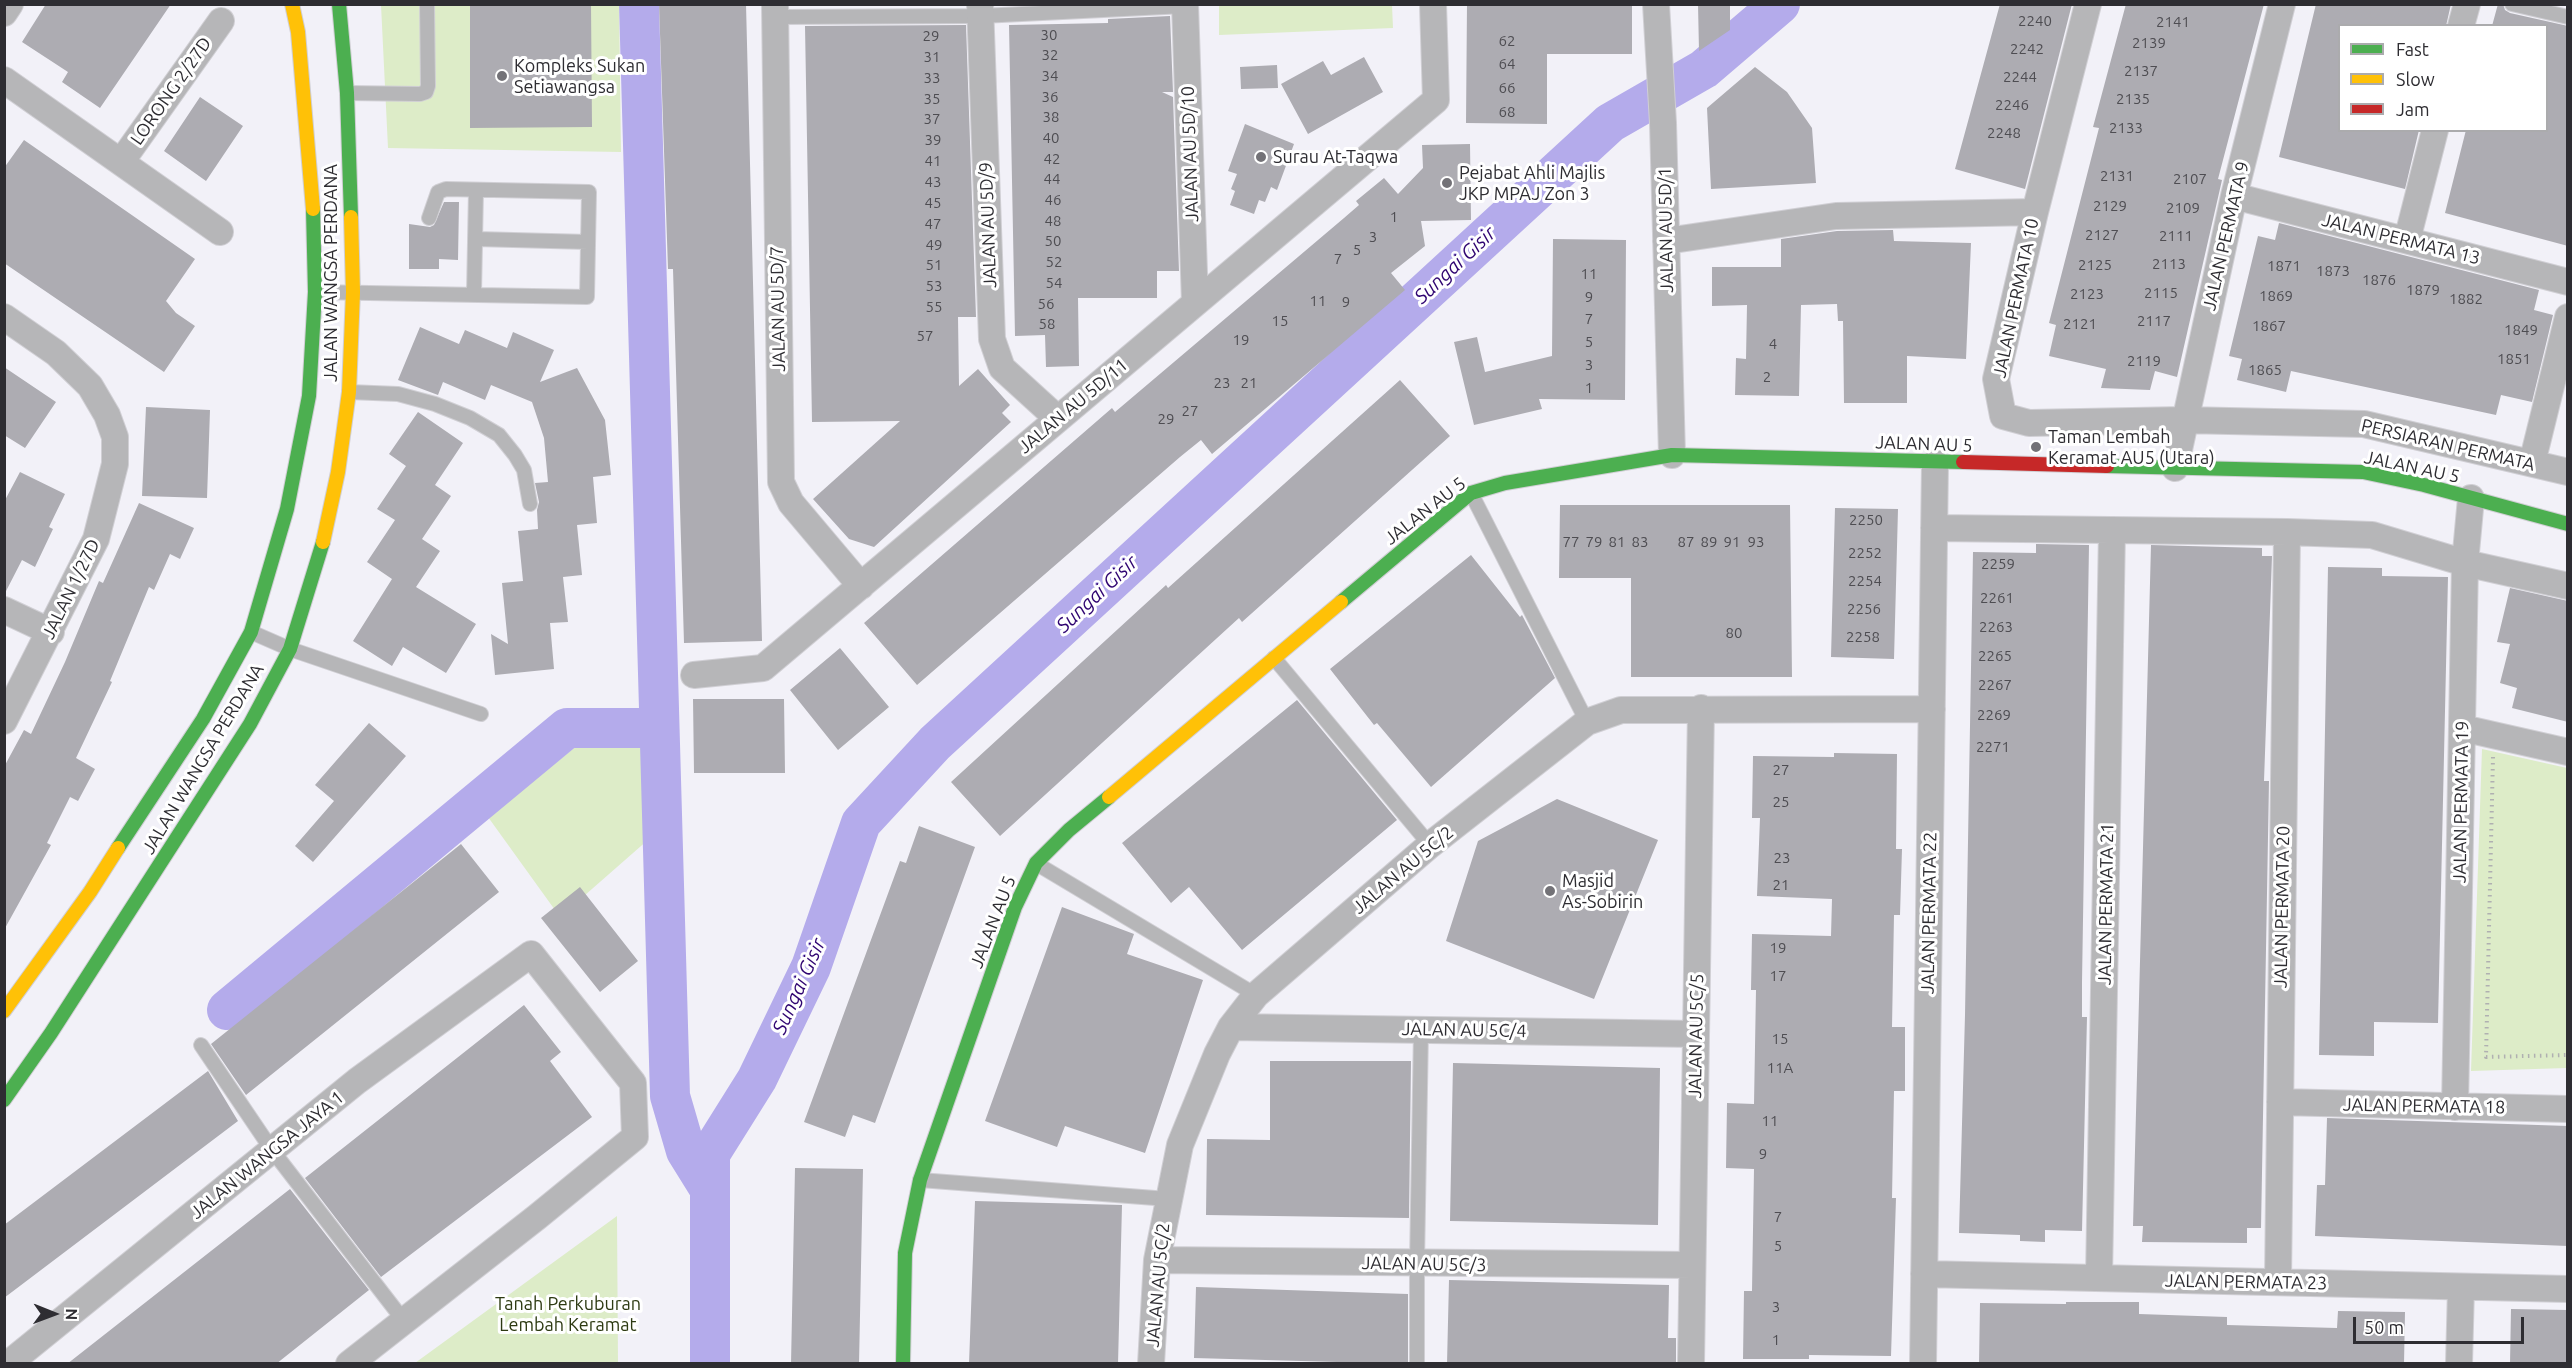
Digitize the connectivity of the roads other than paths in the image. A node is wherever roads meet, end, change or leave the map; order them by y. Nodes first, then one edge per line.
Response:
1 (10, 4) edge
2 (292, 4) edge
3 (339, 4) edge
4 (427, 4) edge
5 (1433, 4) edge
6 (1656, 4) edge
7 (2088, 4) edge
8 (2282, 4) edge
9 (2467, 4) edge
10 (2512, 4) edge
11 (1185, 5) edge
12 (980, 10) edge
13 (775, 11) edge
14 (4, 13) edge
15 (2568, 17) edge
16 (221, 21) dead end
17 (2462, 24) edge
18 (4, 80) edge
19 (347, 93) junction
20 (2435, 132) edge
21 (121, 162) junction
22 (476, 190) junction
23 (2234, 196) junction
24 (2035, 213) junction
25 (429, 218) dead end
26 (219, 232) dead end
27 (476, 239) junction
28 (2408, 240) junction
29 (1666, 241) junction
30 (588, 242) junction
31 (2568, 282) edge
32 (315, 292) junction
33 (353, 292) junction
34 (474, 294) junction
35 (1195, 303) junction
36 (2568, 316) edge
37 (4, 317) edge
38 (349, 392) junction
39 (1058, 419) junction
40 (2184, 420) junction
41 (1672, 455) junction
42 (1935, 463) junction
43 (2532, 463) junction
44 (2175, 468) junction
45 (2568, 472) edge
46 (1471, 493) junction
47 (2471, 498) junction
48 (530, 504) dead end
49 (2568, 524) edge
50 (1934, 528) junction
51 (2112, 530) junction
52 (2287, 532) junction
53 (2465, 563) junction
54 (861, 586) junction
55 (2568, 586) edge
56 (4, 610) edge
57 (51, 632) junction
58 (251, 632) junction
59 (290, 649) junction
60 (1274, 658) junction
61 (694, 675) dead end
62 (1701, 708) junction
63 (1932, 709) junction
64 (482, 714) dead end
65 (4, 721) edge
66 (1587, 722) junction
67 (2462, 728) junction
68 (2568, 752) edge
69 (1430, 845) junction
70 (1036, 863) junction
71 (1256, 995) junction
72 (4, 1011) edge
73 (1231, 1027) junction
74 (1421, 1030) junction
75 (1696, 1034) junction
76 (201, 1045) dead end
77 (4, 1100) edge
78 (2280, 1102) junction
79 (2455, 1107) junction
80 (2568, 1109) edge
81 (272, 1150) junction
82 (920, 1179) junction
83 (1168, 1199) junction
84 (1157, 1260) junction
85 (1416, 1264) junction
86 (1692, 1265) junction
87 (1924, 1274) junction
88 (2099, 1278) junction
89 (2278, 1282) junction
90 (2461, 1287) junction
91 (2568, 1289) edge
92 (404, 1321) junction
93 (8, 1364) edge
94 (349, 1364) edge
95 (903, 1364) edge
96 (1151, 1364) edge
97 (1417, 1364) edge
98 (1691, 1364) edge
99 (1923, 1364) edge
100 (2459, 1364) edge

1 - 14 street
2 - 32 main road, JALAN WANGSA PERDANA
3 - 19 main road, JALAN WANGSA PERDANA
4 - 19 lane
5 - 35 street, JALAN AU 5D/11
6 - 29 street, JALAN AU 5D/1
7 - 24 street, JALAN PERMATA 10
8 - 23 street, JALAN PERMATA 9
9 - 17 street
10 - 15 lane
11 - 12 lane
11 - 35 street, JALAN AU 5D/10
12 - 13 lane
12 - 39 street, JALAN AU 5D/9
13 - 54 street, JALAN AU 5D/7
16 - 21 street, LORONG 2/27D
18 - 21 street
19 - 33 main road, JALAN WANGSA PERDANA
20 - 28 street
21 - 26 street
22 - 25 lane
22 - 27 lane
22 - 30 lane
23 - 28 street, JALAN PERMATA 13
23 - 40 street, JALAN PERMATA 9
24 - 29 street
24 - 40 street, JALAN PERMATA 10
27 - 30 lane
27 - 34 lane
28 - 31 street, JALAN PERMATA 13
29 - 41 street, JALAN AU 5D/1
30 - 34 lane
32 - 33 lane
32 - 58 main road, JALAN WANGSA PERDANA
33 - 34 lane
33 - 38 main road, JALAN WANGSA PERDANA
35 - 39 street, JALAN AU 5D/11
36 - 43 street
37 - 57 street, JALAN 1/27D
38 - 48 lane
38 - 59 main road, JALAN WANGSA PERDANA
39 - 54 street, JALAN AU 5D/11
40 - 43 street, PERSIARAN PERMATA
40 - 44 street, JALAN PERMATA 9
41 - 42 main road, JALAN AU 5
41 - 46 main road, JALAN AU 5
42 - 44 main road, JALAN AU 5
42 - 50 street, JALAN PERMATA 22
43 - 45 street, PERSIARAN PERMATA
44 - 47 main road, JALAN AU 5
46 - 60 main road, JALAN AU 5
46 - 66 lane
47 - 49 main road, JALAN AU 5
47 - 53 street, JALAN PERMATA 19
50 - 51 street
50 - 63 street, JALAN PERMATA 22
51 - 52 street
51 - 88 street, JALAN PERMATA 21
52 - 53 street
52 - 78 street, JALAN PERMATA 20
53 - 55 street
53 - 67 street, JALAN PERMATA 19
54 - 61 street, JALAN AU 5D/11
56 - 57 street
57 - 65 street, JALAN 1/27D
58 - 59 lane
58 - 72 main road, JALAN WANGSA PERDANA
59 - 64 lane
59 - 77 main road, JALAN WANGSA PERDANA
60 - 69 lane
60 - 70 main road, JALAN AU 5
62 - 63 street, JALAN AU 5C/2
62 - 66 street, JALAN AU 5C/2
62 - 75 street, JALAN AU 5C/5
63 - 87 street, JALAN PERMATA 22
66 - 69 street, JALAN AU 5C/2
67 - 68 street
67 - 79 street, JALAN PERMATA 19
69 - 71 street, JALAN AU 5C/2
70 - 71 lane
70 - 82 main road, JALAN AU 5
71 - 73 street, JALAN AU 5C/2
73 - 74 street, JALAN AU 5C/4
73 - 83 street, JALAN AU 5C/2
74 - 75 street, JALAN AU 5C/4
74 - 85 lane
75 - 86 street, JALAN AU 5C/5
76 - 81 lane
78 - 79 street, JALAN PERMATA 18
78 - 89 street, JALAN PERMATA 20
79 - 80 street, JALAN PERMATA 18
81 - 92 lane
81 - 92 street, JALAN WANGSA JAYA 1
81 - 93 street, JALAN WANGSA JAYA 1
82 - 83 lane
82 - 95 main road, JALAN AU 5
83 - 84 street, JALAN AU 5C/2
84 - 85 street, JALAN AU 5C/3
84 - 96 street, JALAN AU 5C/2
85 - 86 street, JALAN AU 5C/3
85 - 97 lane
86 - 98 street, JALAN AU 5C/5
87 - 88 street, JALAN PERMATA 23
87 - 99 street, JALAN PERMATA 22
88 - 89 street, JALAN PERMATA 23
89 - 90 street, JALAN PERMATA 23
90 - 91 street, JALAN PERMATA 23
90 - 100 street
92 - 94 street

